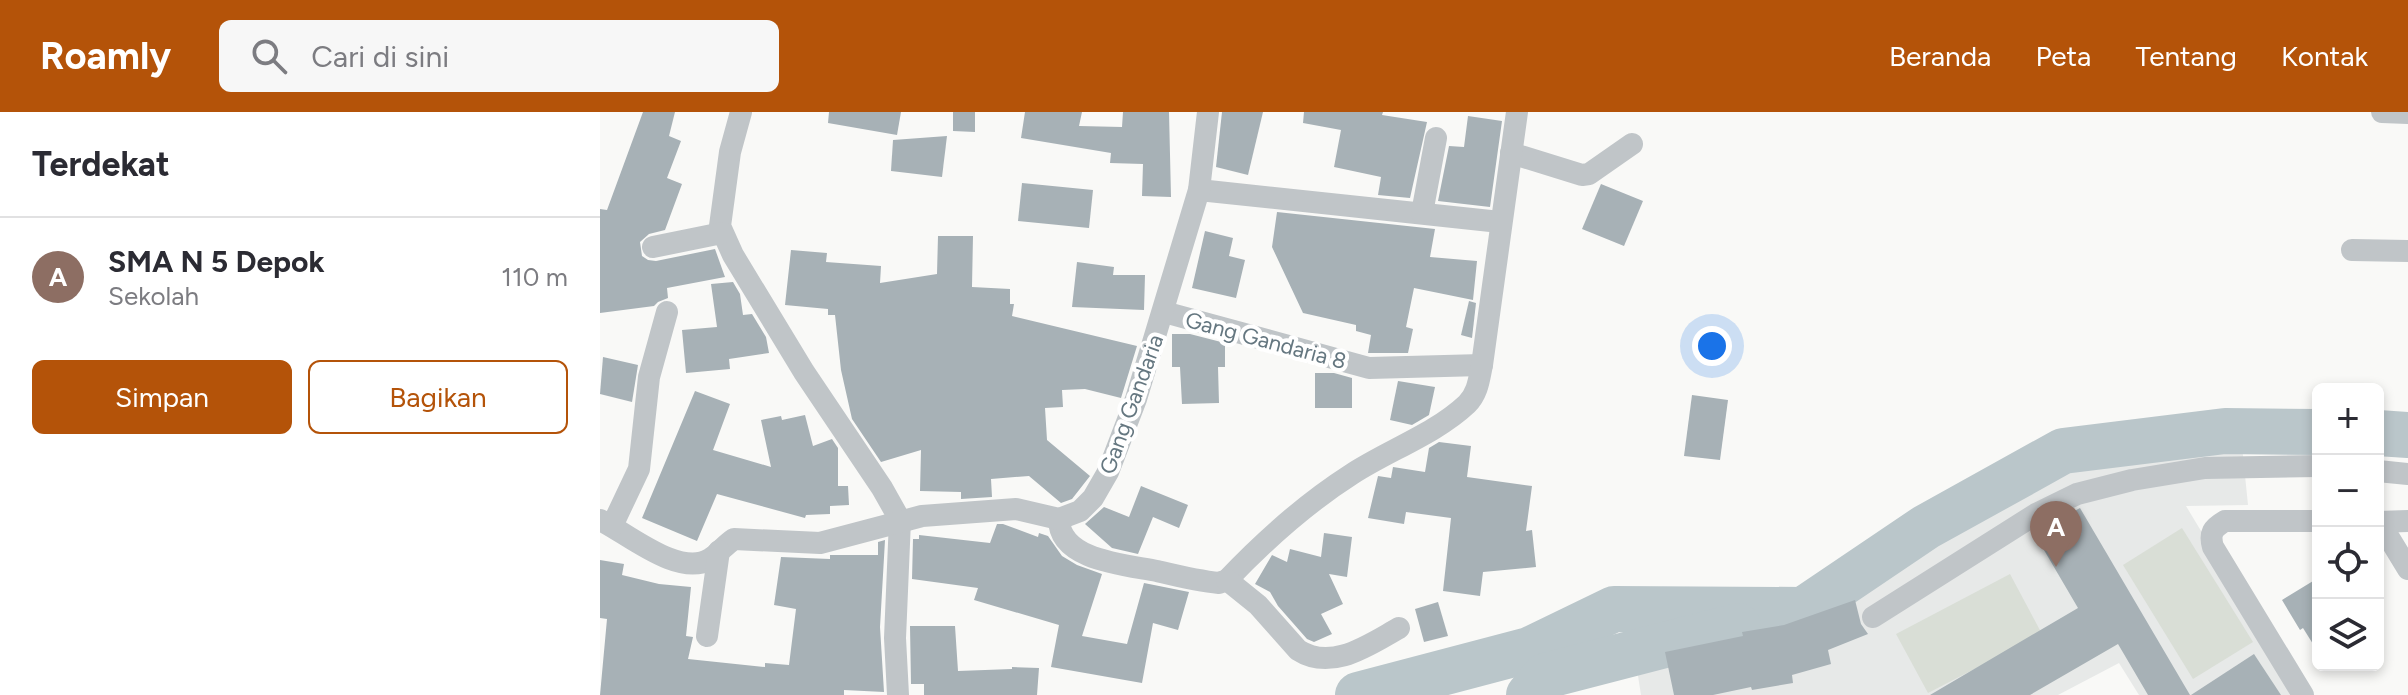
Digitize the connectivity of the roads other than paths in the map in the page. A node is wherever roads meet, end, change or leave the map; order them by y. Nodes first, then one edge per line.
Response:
1 (741, 112) edge
2 (1208, 112) edge
3 (1517, 112) edge
4 (2382, 112) edge
5 (2408, 113) edge
6 (1436, 138) dead end
7 (1632, 144) dead end
8 (1511, 153) junction
9 (1199, 190) junction
10 (1422, 213) junction
11 (1500, 222) junction
12 (722, 233) junction
13 (653, 247) dead end
14 (2352, 250) dead end
15 (2408, 251) edge
16 (667, 312) dead end
17 (1164, 312) junction
18 (1482, 365) junction
19 (2312, 466) edge
20 (2384, 472) edge
21 (2408, 474) edge
22 (1059, 519) junction
23 (900, 520) junction
24 (2312, 521) edge
25 (2408, 521) edge
26 (2384, 522) edge
27 (606, 523) edge
28 (2382, 527) edge
29 (719, 551) junction
30 (2408, 569) edge
31 (1221, 581) junction
32 (1873, 617) dead end
33 (1399, 628) dead end
34 (707, 636) dead end
35 (898, 695) edge
36 (2303, 695) edge

1 - 12 street
2 - 9 street, Gang Gandaria
3 - 8 street
4 - 5 street
6 - 10 street
7 - 8 street
8 - 11 street
9 - 10 street
9 - 17 street, Gang Gandaria
10 - 11 street
11 - 18 street
12 - 13 street
12 - 23 street
14 - 15 street
16 - 27 street
17 - 18 street, Gang Gandaria 8
17 - 22 street, Gang Gandaria
18 - 31 street
19 - 32 street
20 - 21 street
22 - 23 street
22 - 31 street
23 - 29 street
23 - 35 street
24 - 36 street
25 - 26 street
27 - 29 street
28 - 30 street
29 - 34 street
31 - 33 street

